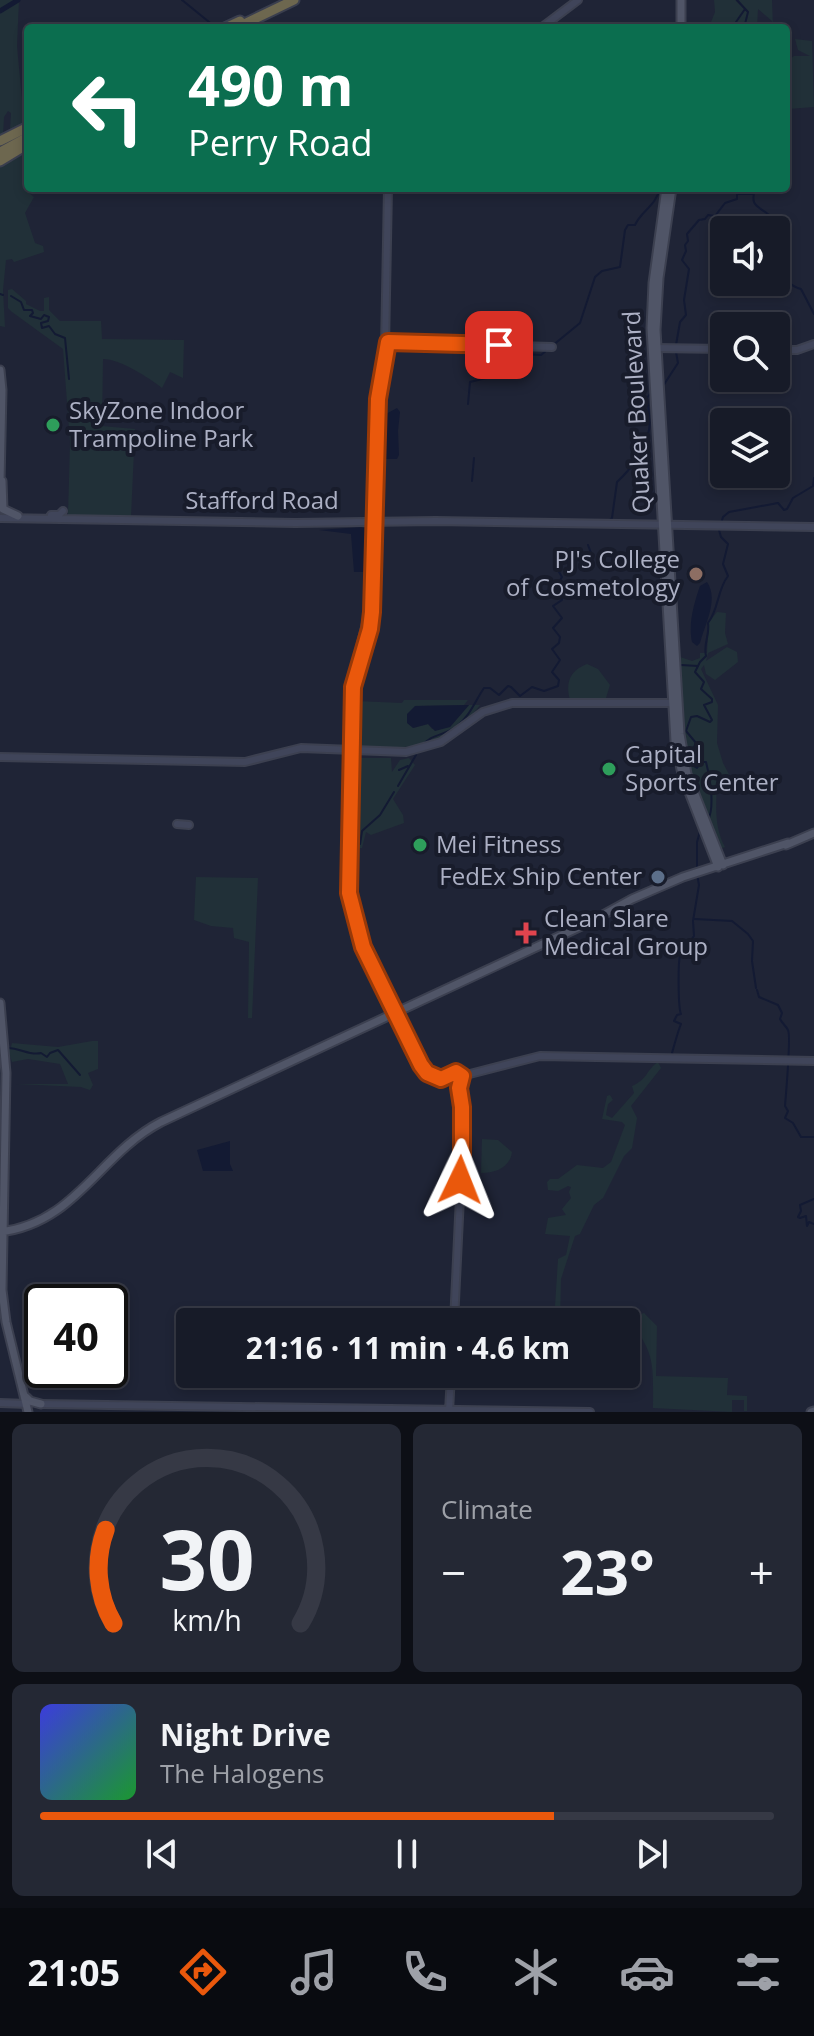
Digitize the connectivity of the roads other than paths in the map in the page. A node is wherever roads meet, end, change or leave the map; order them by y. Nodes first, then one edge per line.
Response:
1 (283, 0) edge
2 (294, 0) edge
3 (578, 0) edge
4 (683, 0) edge
5 (233, 24) edge
6 (244, 24) edge
7 (546, 24) edge
8 (683, 24) edge
9 (24, 137) edge
10 (0, 149) edge
11 (390, 192) edge
12 (668, 192) edge
13 (387, 342) junction
14 (814, 344) edge
15 (550, 347) dead end
16 (654, 348) junction
17 (710, 349) edge
18 (790, 350) edge
19 (0, 370) edge
20 (1, 456) edge
21 (0, 483) edge
22 (63, 511) dead end
23 (0, 516) edge
24 (18, 516) junction
25 (36, 516) junction
26 (374, 520) junction
27 (664, 525) junction
28 (814, 527) edge
29 (675, 703) junction
30 (349, 752) junction
31 (0, 757) edge
32 (177, 824) dead end
33 (189, 825) dead end
34 (813, 835) edge
35 (788, 843) junction
36 (717, 862) junction
37 (591, 920) junction
38 (0, 1003) edge
39 (395, 1012) junction
40 (0, 1023) edge
41 (814, 1061) edge
42 (457, 1079) junction
43 (460, 1126) junction
44 (461, 1136) junction
45 (460, 1173) junction
46 (2, 1204) edge
47 (1, 1230) edge
48 (0, 1303) edge
49 (455, 1308) edge
50 (450, 1388) edge
51 (23, 1390) junction
52 (0, 1403) edge
53 (41, 1404) junction
54 (26, 1408) edge
55 (449, 1411) edge
56 (590, 1412) edge

1 - 5 highway
2 - 6 highway
3 - 7 street
4 - 8 main road
9 - 10 highway
11 - 13 street
12 - 16 main road, Quaker Boulevard
13 - 15 street
13 - 26 street
14 - 18 street
16 - 17 street
16 - 27 main road, Quaker Boulevard
19 - 20 main road
20 - 21 main road
20 - 24 main road
22 - 25 street
23 - 24 street, Stafford Road
23 - 26 street, Stafford Road
24 - 25 street, Stafford Road
25 - 26 street, Stafford Road
26 - 27 street, Stafford Road
26 - 30 street
27 - 28 street, Stafford Road
27 - 29 main road, Quaker Boulevard
29 - 30 street
29 - 30 street
29 - 36 main road, Quaker Boulevard
30 - 31 street
30 - 39 street
32 - 33 street
34 - 35 main road
35 - 36 main road
35 - 36 main road
36 - 37 main road
37 - 39 main road
37 - 39 main road
38 - 46 main road
39 - 42 street
39 - 47 main road
40 - 46 main road
41 - 42 street
42 - 43 street
42 - 44 street
43 - 44 street
43 - 45 street
44 - 45 street
45 - 49 street
46 - 47 main road
47 - 51 main road
48 - 54 main road
50 - 55 street
51 - 53 main road
51 - 54 main road
52 - 54 street
53 - 54 street
53 - 55 street
55 - 56 street

